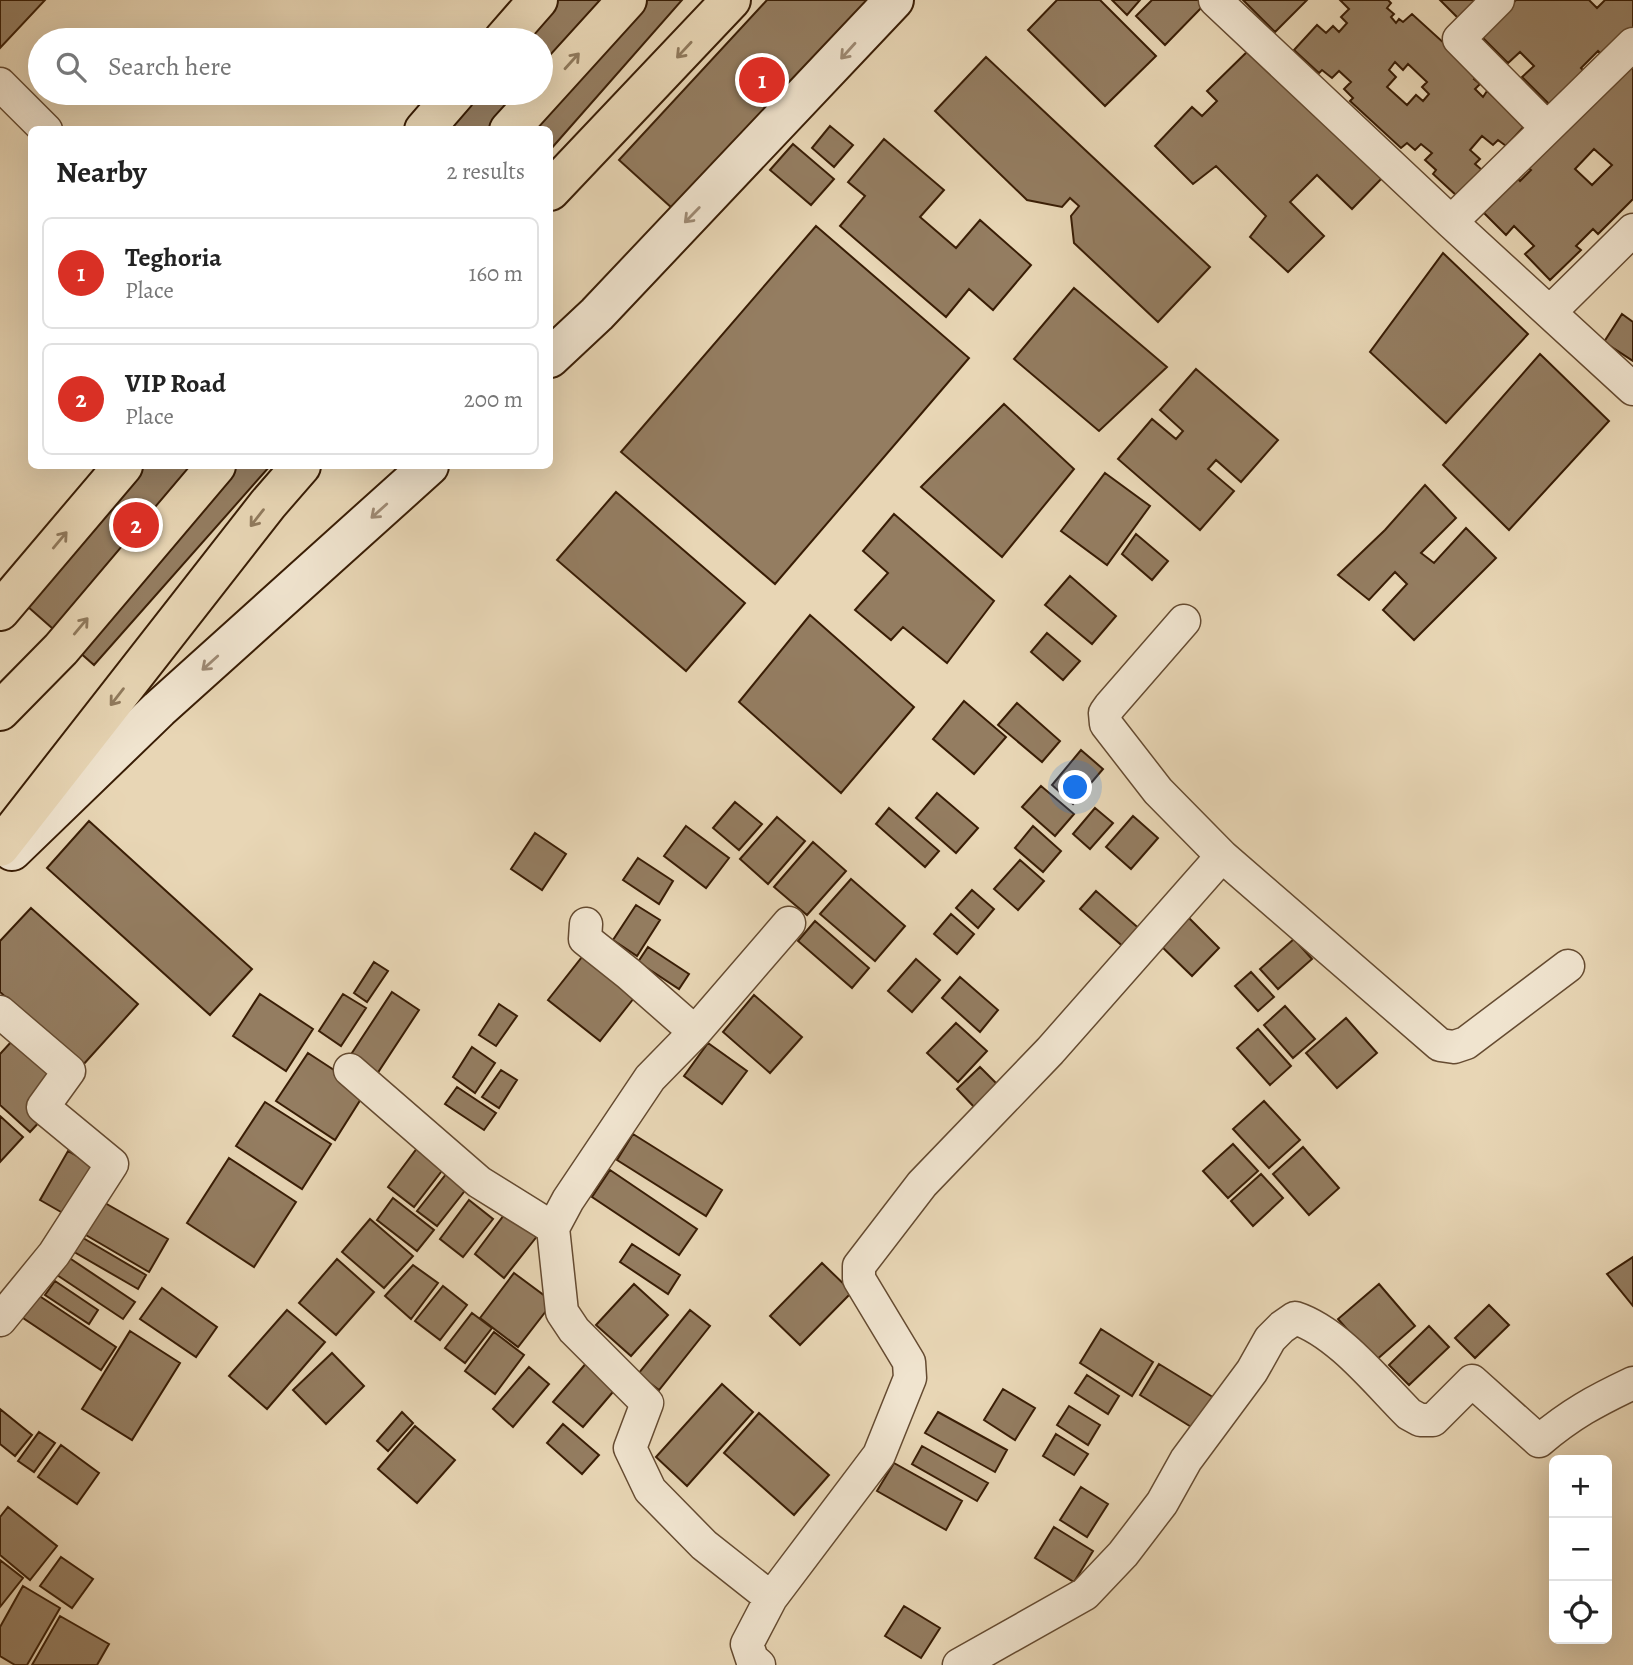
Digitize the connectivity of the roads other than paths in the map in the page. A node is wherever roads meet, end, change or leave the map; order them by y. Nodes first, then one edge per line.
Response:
1 (538, 0) edge
2 (627, 0) edge
3 (731, 0) edge
4 (894, 0) edge
5 (1215, 0) edge
6 (1498, 0) edge
7 (514, 28) edge
8 (1633, 44) edge
9 (553, 82) edge
10 (0, 84) edge
11 (446, 105) edge
12 (532, 105) edge
13 (42, 126) edge
14 (427, 126) edge
15 (513, 126) edge
16 (1546, 128) junction
17 (553, 188) edge
18 (1451, 222) junction
19 (1633, 230) edge
20 (1550, 312) junction
21 (553, 355) edge
22 (1633, 389) edge
23 (120, 469) edge
24 (213, 469) edge
25 (298, 469) edge
26 (426, 469) edge
27 (0, 611) edge
28 (1184, 621) dead end
29 (0, 710) edge
30 (0, 847) edge
31 (1223, 856) junction
32 (0, 863) edge
33 (789, 923) dead end
34 (586, 925) dead end
35 (1568, 966) dead end
36 (0, 1012) edge
37 (695, 1032) junction
38 (350, 1070) dead end
39 (553, 1228) junction
40 (0, 1320) edge
41 (1633, 1383) edge
42 (771, 1598) junction
43 (759, 1665) edge
44 (958, 1665) edge

1 - 7 main road
9 -> 2 main road
3 -> 17 main road
4 -> 21 street
5 - 18 street
6 - 16 street
8 - 16 street
10 - 13 street
11 - 14 main road
15 -> 12 main road
16 - 18 street
18 - 20 street
19 - 20 street
20 - 22 street
27 -> 23 main road
29 -> 24 main road
25 -> 30 main road
26 -> 32 street
28 - 31 street
31 - 35 street
31 - 42 street
33 - 37 street
34 - 37 street
36 - 40 street
37 - 39 street
38 - 39 street
39 - 42 street
41 - 44 street
42 - 43 street

